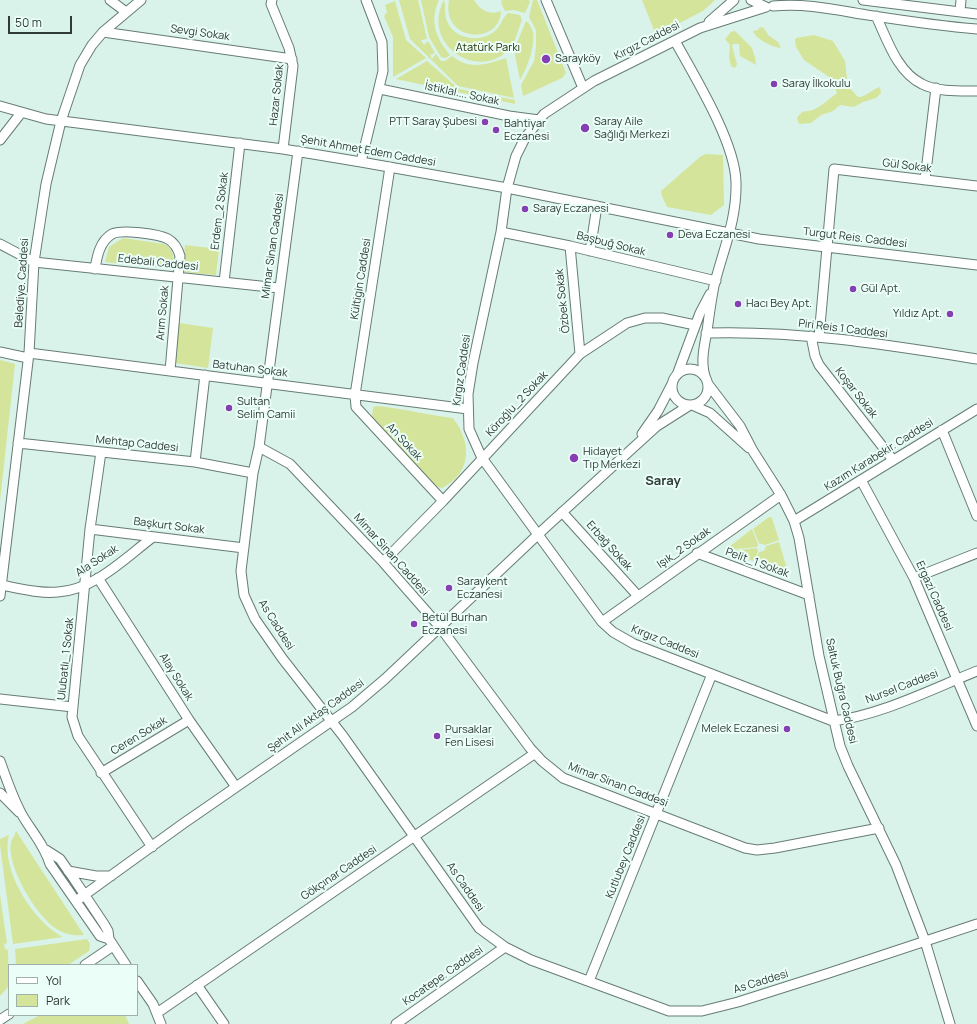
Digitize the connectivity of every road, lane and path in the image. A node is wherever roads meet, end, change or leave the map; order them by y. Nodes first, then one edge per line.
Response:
1 (110, 0) edge
2 (141, 0) edge
3 (272, 0) edge
4 (366, 0) edge
5 (546, 0) edge
6 (751, 0) edge
7 (961, 0) edge
8 (870, 1) edge
9 (730, 2) edge
10 (773, 4) edge
11 (126, 12) junction
12 (960, 12) junction
13 (977, 14) edge
14 (876, 16) junction
15 (700, 28) junction
16 (977, 29) edge
17 (103, 32) junction
18 (675, 41) junction
19 (292, 59) junction
20 (583, 88) junction
21 (936, 88) junction
22 (380, 89) junction
23 (977, 91) edge
24 (0, 106) edge
25 (21, 113) junction
26 (539, 120) junction
27 (61, 121) junction
28 (0, 140) edge
29 (240, 143) junction
30 (283, 149) junction
31 (298, 151) junction
32 (361, 162) junction
33 (390, 167) junction
34 (834, 169) joint
35 (925, 180) junction
36 (977, 186) edge
37 (507, 188) junction
38 (597, 206) junction
39 (500, 232) junction
40 (730, 233) junction
41 (0, 244) edge
42 (570, 246) junction
43 (827, 246) junction
44 (590, 251) junction
45 (34, 262) junction
46 (977, 265) edge
47 (95, 269) junction
48 (178, 277) junction
49 (224, 282) junction
50 (715, 284) junction
51 (279, 288) junction
52 (696, 325) junction
53 (706, 333) junction
54 (815, 336) junction
55 (0, 352) edge
56 (580, 354) junction
57 (28, 356) junction
58 (977, 359) edge
59 (170, 370) junction
60 (205, 375) junction
61 (674, 379) junction
62 (707, 382) junction
63 (267, 383) junction
64 (355, 395) junction
65 (691, 405) junction
66 (468, 408) junction
67 (977, 409) edge
68 (942, 430) junction
69 (18, 443) junction
70 (259, 447) junction
71 (754, 451) junction
72 (100, 452) junction
73 (482, 458) junction
74 (620, 460) junction
75 (893, 460) junction
76 (195, 462) junction
77 (253, 473) junction
78 (861, 480) junction
79 (781, 495) junction
80 (443, 501) junction
81 (562, 512) junction
82 (977, 516) edge
83 (794, 521) junction
84 (90, 529) junction
85 (537, 536) junction
86 (152, 537) junction
87 (244, 548) junction
88 (697, 553) junction
89 (977, 553) edge
90 (383, 562) junction
91 (98, 578) junction
92 (914, 578) junction
93 (0, 585) edge
94 (85, 585) junction
95 (809, 595) junction
96 (0, 596) edge
97 (638, 596) junction
98 (602, 622) junction
99 (440, 627) junction
100 (977, 670) edge
101 (712, 674) junction
102 (956, 679) junction
103 (0, 699) edge
104 (73, 707) junction
105 (188, 720) junction
106 (833, 721) junction
107 (332, 722) junction
108 (977, 726) edge
109 (534, 754) junction
110 (0, 760) edge
111 (101, 773) junction
112 (236, 787) junction
113 (0, 793) edge
114 (22, 813) junction
115 (656, 813) junction
116 (879, 828) junction
117 (414, 836) junction
118 (152, 847) junction
119 (46, 850) junction
120 (68, 871) junction
121 (111, 876) junction
122 (84, 895) junction
123 (76, 901) junction
124 (977, 924) edge
125 (925, 941) junction
126 (111, 943) junction
127 (505, 947) junction
128 (86, 964) edge
129 (125, 964) edge
130 (589, 981) junction
131 (138, 982) edge
132 (197, 985) junction
133 (157, 1012) junction
134 (161, 1024) edge
135 (224, 1024) edge
136 (396, 1024) edge
137 (950, 1024) edge

1 - 11 street
2 - 11 street, Belediye. Caddesi
3 - 19 street, Hazar Sokak
4 - 22 street
5 - 20 street
6 - 10 street
7 - 12 street
8 - 12 street
9 - 15 street, Kırgız Caddesi
10 - 14 street
10 - 15 street, Kırgız Caddesi
11 - 17 street, Belediye. Caddesi
12 - 13 street
14 - 16 street
14 - 21 street
15 - 18 street, Kırgız Caddesi
17 - 19 street, Sevgi Sokak
17 - 27 street, Belediye. Caddesi
18 - 20 street, Kırgız Caddesi
18 - 40 street, Şehit Ali Aktaş Caddesi
19 - 30 street, Hazar Sokak
20 - 26 street, Kırgız Caddesi
21 - 23 street
21 - 35 street
22 - 26 street, İstiklal.... Sokak
22 - 32 street
24 - 25 street, Şehit Ahmet Edem Caddesi
25 - 27 street, Şehit Ahmet Edem Caddesi
25 - 28 street
26 - 37 street, Kırgız Caddesi
27 - 29 street, Şehit Ahmet Edem Caddesi
27 - 45 street, Belediye. Caddesi
29 - 30 street, Şehit Ahmet Edem Caddesi
29 - 49 street, Erdem_2 Sokak
30 - 31 street, Şehit Ahmet Edem Caddesi
31 - 32 street, Şehit Ahmet Edem Caddesi
31 - 51 street, Mimar Sinan Caddesi
32 - 33 street, Şehit Ahmet Edem Caddesi
33 - 37 street, Şehit Ahmet Edem Caddesi
33 - 64 street, Kültigin Caddesi
34 - 35 street, Gül Sokak
34 - 43 street, Koşar Sokak
35 - 36 street, Gül Sokak
37 - 38 street, Şehit Ahmet Edem Caddesi
37 - 39 street, Kırgız Caddesi
38 - 40 street, Şehit Ahmet Edem Caddesi
38 - 44 street
39 - 42 street, Başbuğ Sokak
39 - 66 street, Kırgız Caddesi
40 - 43 street, Turgut Reis. Caddesi
40 - 50 street, Şehit Ali Aktaş Caddesi
41 - 45 street
42 - 44 street, Başbuğ Sokak
42 - 56 street, Özbek Sokak
43 - 46 street, Turgut Reis. Caddesi
43 - 54 street, Koşar Sokak
44 - 50 street, Başbuğ Sokak
45 - 47 street, Edebali Caddesi
45 - 57 street, Belediye. Caddesi
47 - 48 street, Edebali Caddesi
47 - 48 street, Arım Sokak
48 - 49 street, Edebali Caddesi
48 - 59 street, Arım Sokak
49 - 51 street, Edebali Caddesi
50 - 52 street, Şehit Ali Aktaş Caddesi
50 - 53 street, Şehit Ali Aktaş Caddesi
51 - 63 street, Mimar Sinan Caddesi
52 - 56 street, Köroğlu_2 Sokak
52 - 61 street, Şehit Ali Aktaş Caddesi
53 - 54 street, Piri Reis 1 Caddesi
53 - 62 street, Şehit Ali Aktaş Caddesi
54 - 58 street, Piri Reis 1 Caddesi
54 - 75 street, Koşar Sokak
55 - 57 street, Batuhan Sokak
56 - 73 street, Köroğlu_2 Sokak
57 - 59 street, Batuhan Sokak
57 - 69 street, Belediye. Caddesi
59 - 60 street, Batuhan Sokak
60 - 63 street, Batuhan Sokak
60 - 76 street
61 - 62 street
61 - 65 street
61 - 74 street, Şehit Ali Aktaş Caddesi
62 - 65 street, Şehit Ali Aktaş Caddesi
62 - 71 street, Saltuk Buğra Caddesi
63 - 64 street, Batuhan Sokak
63 - 70 street, Mimar Sinan Caddesi
64 - 66 street, Batuhan Sokak
64 - 80 street, An Sokak
65 - 71 street, Saltuk Buğra Caddesi
65 - 74 street, Şehit Ali Aktaş Caddesi
66 - 73 street, Kırgız Caddesi
67 - 68 street, Kazım Karabekir. Caddesi
68 - 75 street, Kazım Karabekir. Caddesi
68 - 82 street
69 - 72 street, Mehtap Caddesi
69 - 93 street, Belediye. Caddesi
70 - 77 street, As Caddesi
70 - 90 street, Mimar Sinan Caddesi
71 - 79 street, Saltuk Buğra Caddesi
72 - 76 street, Mehtap Caddesi
72 - 84 street, Ulubatlı_1 Sokak
73 - 80 street, Köroğlu_2 Sokak
73 - 85 street, Kırgız Caddesi
74 - 81 street, Şehit Ali Aktaş Caddesi
75 - 78 street, Kazım Karabekir. Caddesi
76 - 77 street, Mehtap Caddesi
77 - 87 street, As Caddesi
78 - 83 street, Kazım Karabekir. Caddesi
78 - 92 street, Ergazi Caddesi
79 - 83 street, Saltuk Buğra Caddesi
79 - 88 street, Işık_2 Sokak
80 - 90 street, Köroğlu_2 Sokak
81 - 85 street, Şehit Ali Aktaş Caddesi
81 - 97 street, Erbağ Sokak
83 - 95 street, Saltuk Buğra Caddesi
84 - 86 street, Başkurt Sokak
84 - 94 street, Ulubatlı_1 Sokak
85 - 98 street, Kırgız Caddesi
85 - 99 street, Şehit Ali Aktaş Caddesi
86 - 87 street, Başkurt Sokak
86 - 91 street, Ala Sokak
87 - 107 street, As Caddesi
88 - 95 street, Pelit_1 Sokak
88 - 97 street, Işık_2 Sokak
89 - 92 street
90 - 99 street, Mimar Sinan Caddesi
91 - 94 street, Ala Sokak
91 - 105 street, Alay Sokak
92 - 102 street, Ergazi Caddesi
93 - 94 street, Ala Sokak
93 - 96 street, Belediye. Caddesi
94 - 104 street, Ulubatlı_1 Sokak
95 - 106 street, Saltuk Buğra Caddesi
97 - 98 street, Işık_2 Sokak
98 - 101 street, Kırgız Caddesi
99 - 107 street, Şehit Ali Aktaş Caddesi
99 - 109 street, Mimar Sinan Caddesi
100 - 102 street, Nursel Caddesi
101 - 106 street, Kırgız Caddesi
101 - 115 street, Kutlubey Caddesi
102 - 106 street, Nursel Caddesi
102 - 108 street, Ergazi Caddesi
103 - 104 street
104 - 111 street, Ulubatlı_1 Sokak
105 - 111 street, Ceren Sokak
105 - 112 street, Alay Sokak
106 - 116 street, Saltuk Buğra Caddesi
107 - 112 street, Şehit Ali Aktaş Caddesi
107 - 117 street, As Caddesi
109 - 115 street, Mimar Sinan Caddesi
109 - 117 street, Gökçınar Caddesi
110 - 114 street
111 - 118 street, Ulubatlı_1 Sokak
112 - 118 street, Şehit Ali Aktaş Caddesi
113 - 114 street
114 - 119 street
115 - 116 street, Mimar Sinan Caddesi
115 - 130 street, Kutlubey Caddesi
116 - 125 street, Saltuk Buğra Caddesi
117 - 127 street, As Caddesi
117 - 132 street, Gökçınar Caddesi
118 - 121 street, Şehit Ali Aktaş Caddesi
119 - 120 street
119 - 123 street
120 - 121 street
120 - 122 street
121 - 122 street, Şehit Ali Aktaş Caddesi
122 - 123 street, Şehit Ali Aktaş Caddesi
122 - 126 street
123 - 126 street
124 - 125 street, As Caddesi
125 - 130 street, As Caddesi
125 - 137 street, Saltuk Buğra Caddesi
126 - 128 street
126 - 129 street
127 - 130 street, As Caddesi
127 - 136 street, Kocatepe. Caddesi
131 - 133 street
132 - 133 street, Gökçınar Caddesi
132 - 135 street
133 - 134 street

